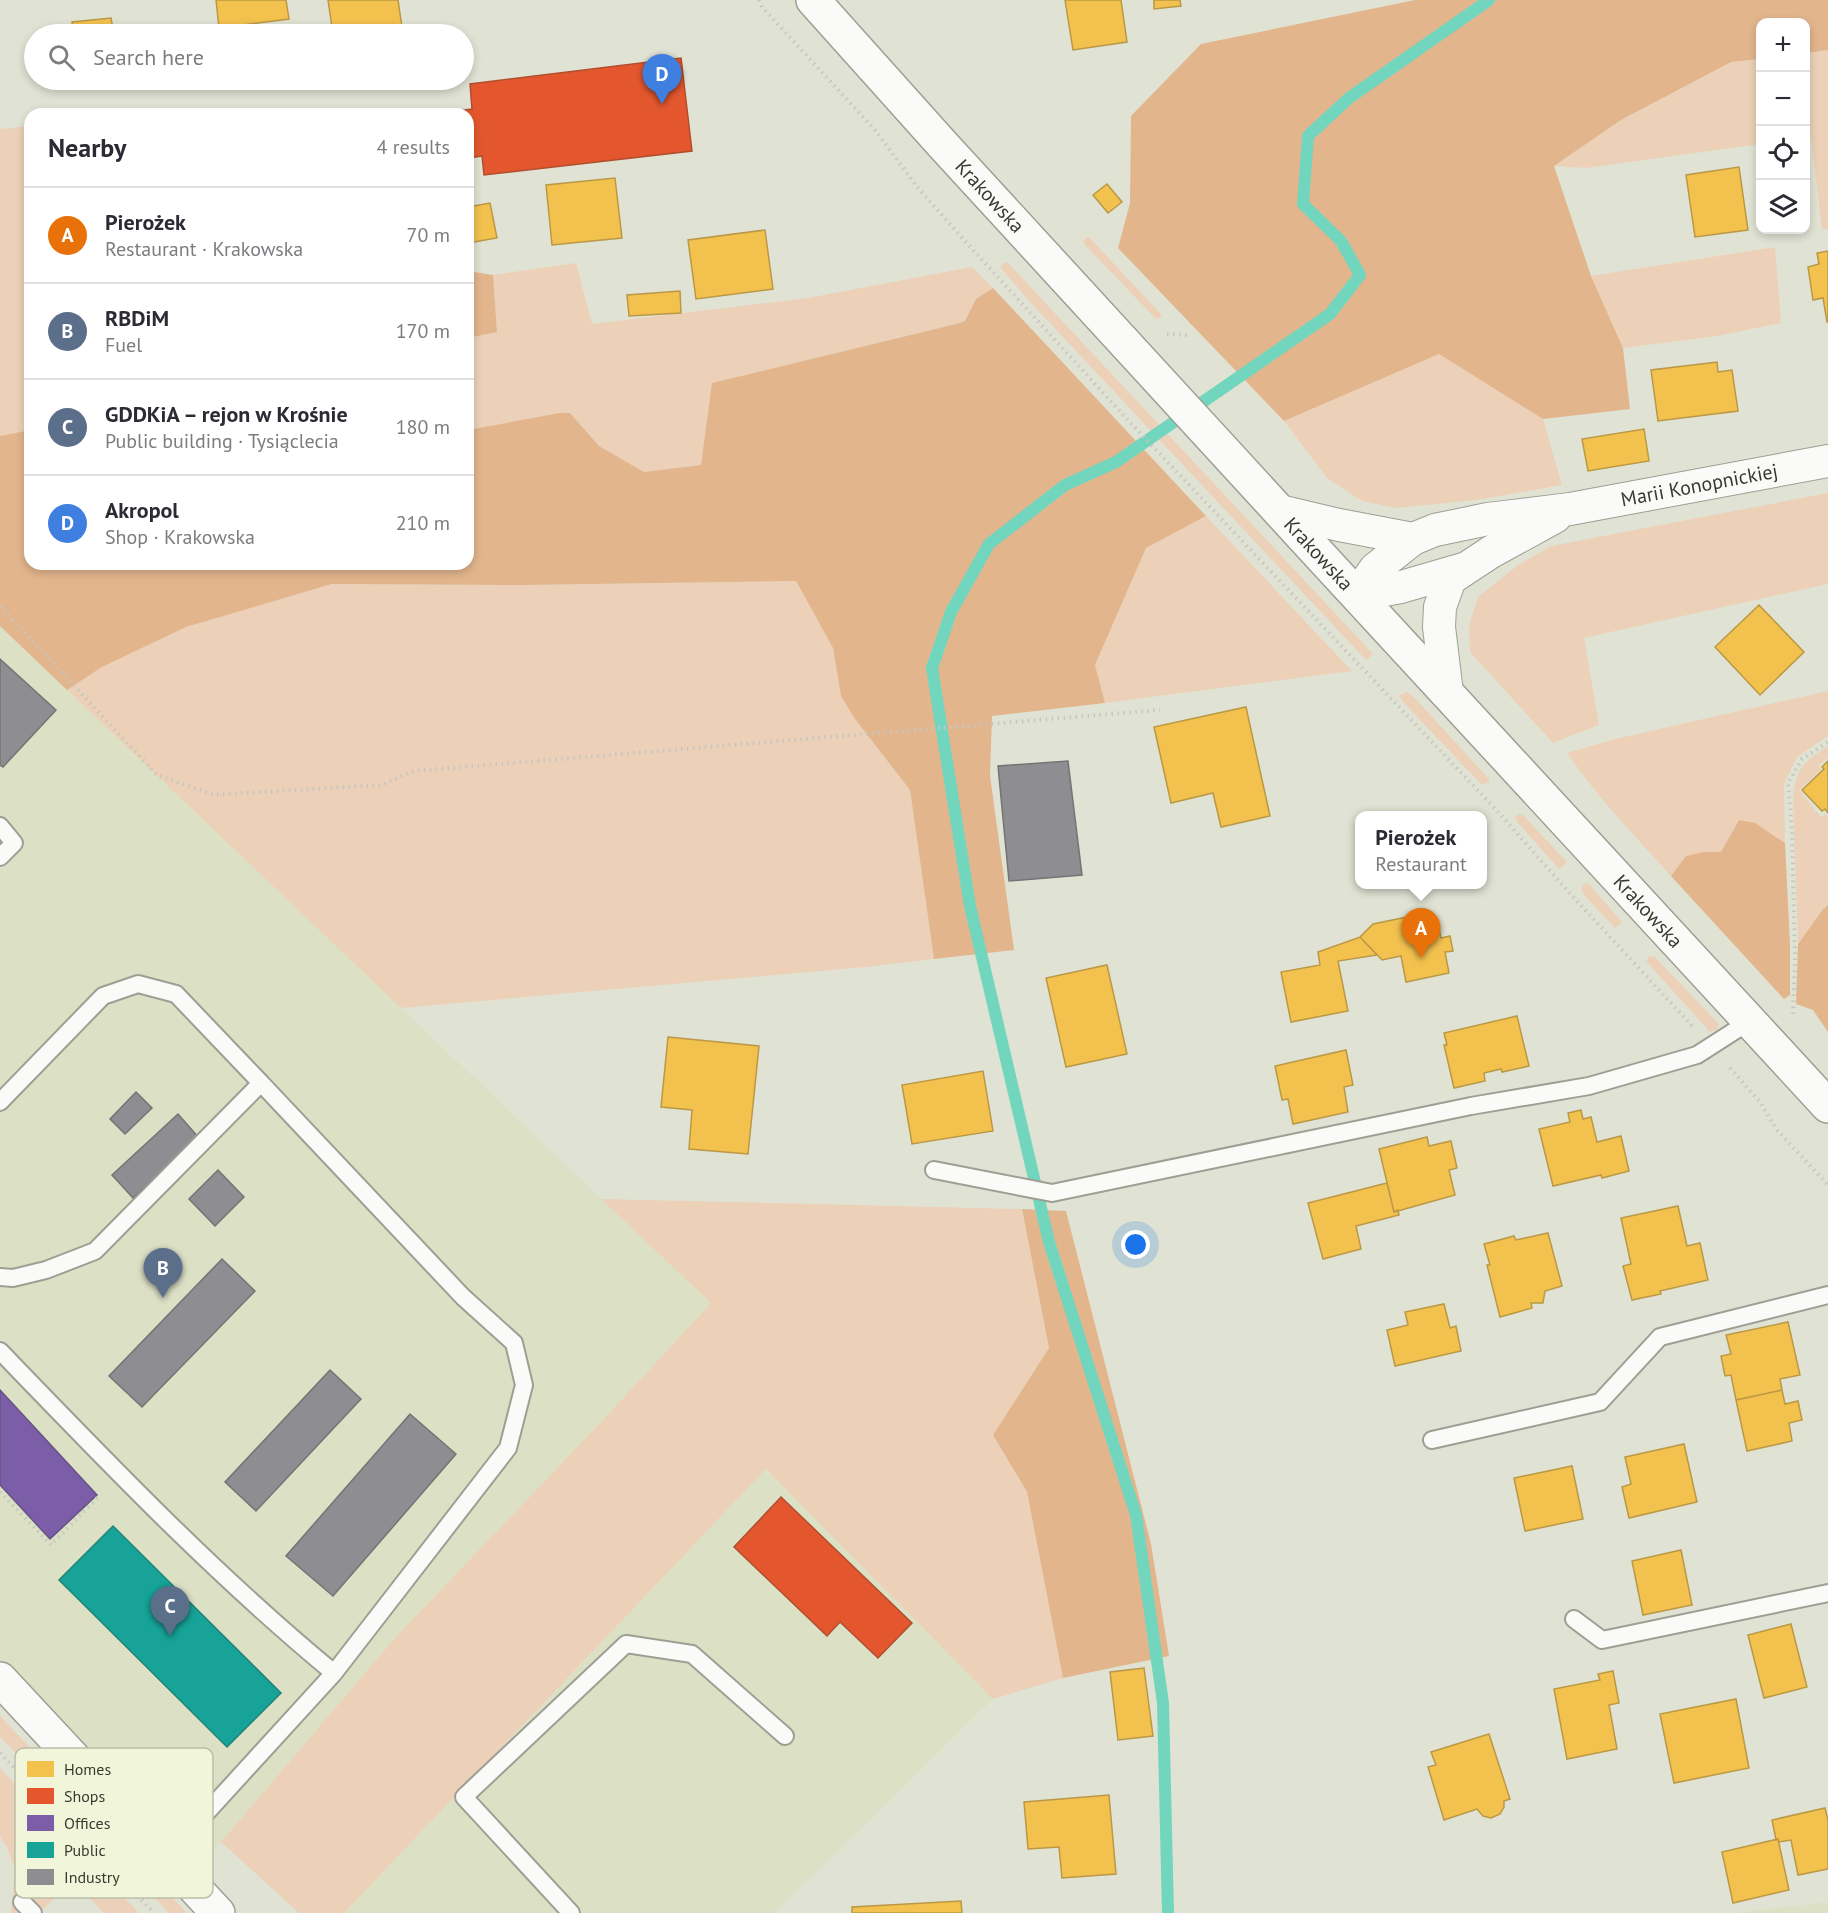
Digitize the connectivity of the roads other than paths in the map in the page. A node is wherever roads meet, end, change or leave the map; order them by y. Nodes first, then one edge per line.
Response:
1 (813, 0) edge
2 (1828, 461) edge
3 (1570, 509) junction
4 (1280, 511) junction
5 (1413, 539) junction
6 (1463, 569) junction
7 (1357, 595) junction
8 (1447, 693) junction
9 (0, 826) edge
10 (0, 857) edge
11 (1750, 1021) junction
12 (261, 1083) junction
13 (0, 1102) edge
14 (1828, 1106) edge
15 (934, 1170) dead end
16 (0, 1277) edge
17 (1828, 1295) edge
18 (0, 1351) edge
19 (1432, 1440) dead end
20 (1828, 1593) edge
21 (1574, 1619) dead end
22 (334, 1673) junction
23 (0, 1679) edge
24 (784, 1736) dead end
25 (64, 1748) edge
26 (213, 1806) edge
27 (204, 1898) edge
28 (218, 1913) edge
29 (572, 1913) edge

1 - 4 main road, Krakowska
2 - 3 street, Marii Konopnickiej
3 - 5 street, Marii Konopnickiej
3 - 6 street, Marii Konopnickiej
4 - 5 street
4 - 7 main road, Krakowska
5 - 7 street, Marii Konopnickiej
6 - 7 street, Marii Konopnickiej
6 - 8 street, Marii Konopnickiej
7 - 8 main road, Krakowska
8 - 11 main road, Krakowska
9 - 10 lane
11 - 14 main road, Krakowska
11 - 15 lane
12 - 13 lane
12 - 16 lane
12 - 22 lane
17 - 19 lane
18 - 22 lane
20 - 21 lane
22 - 26 lane
23 - 25 main road
24 - 29 lane
27 - 28 main road

